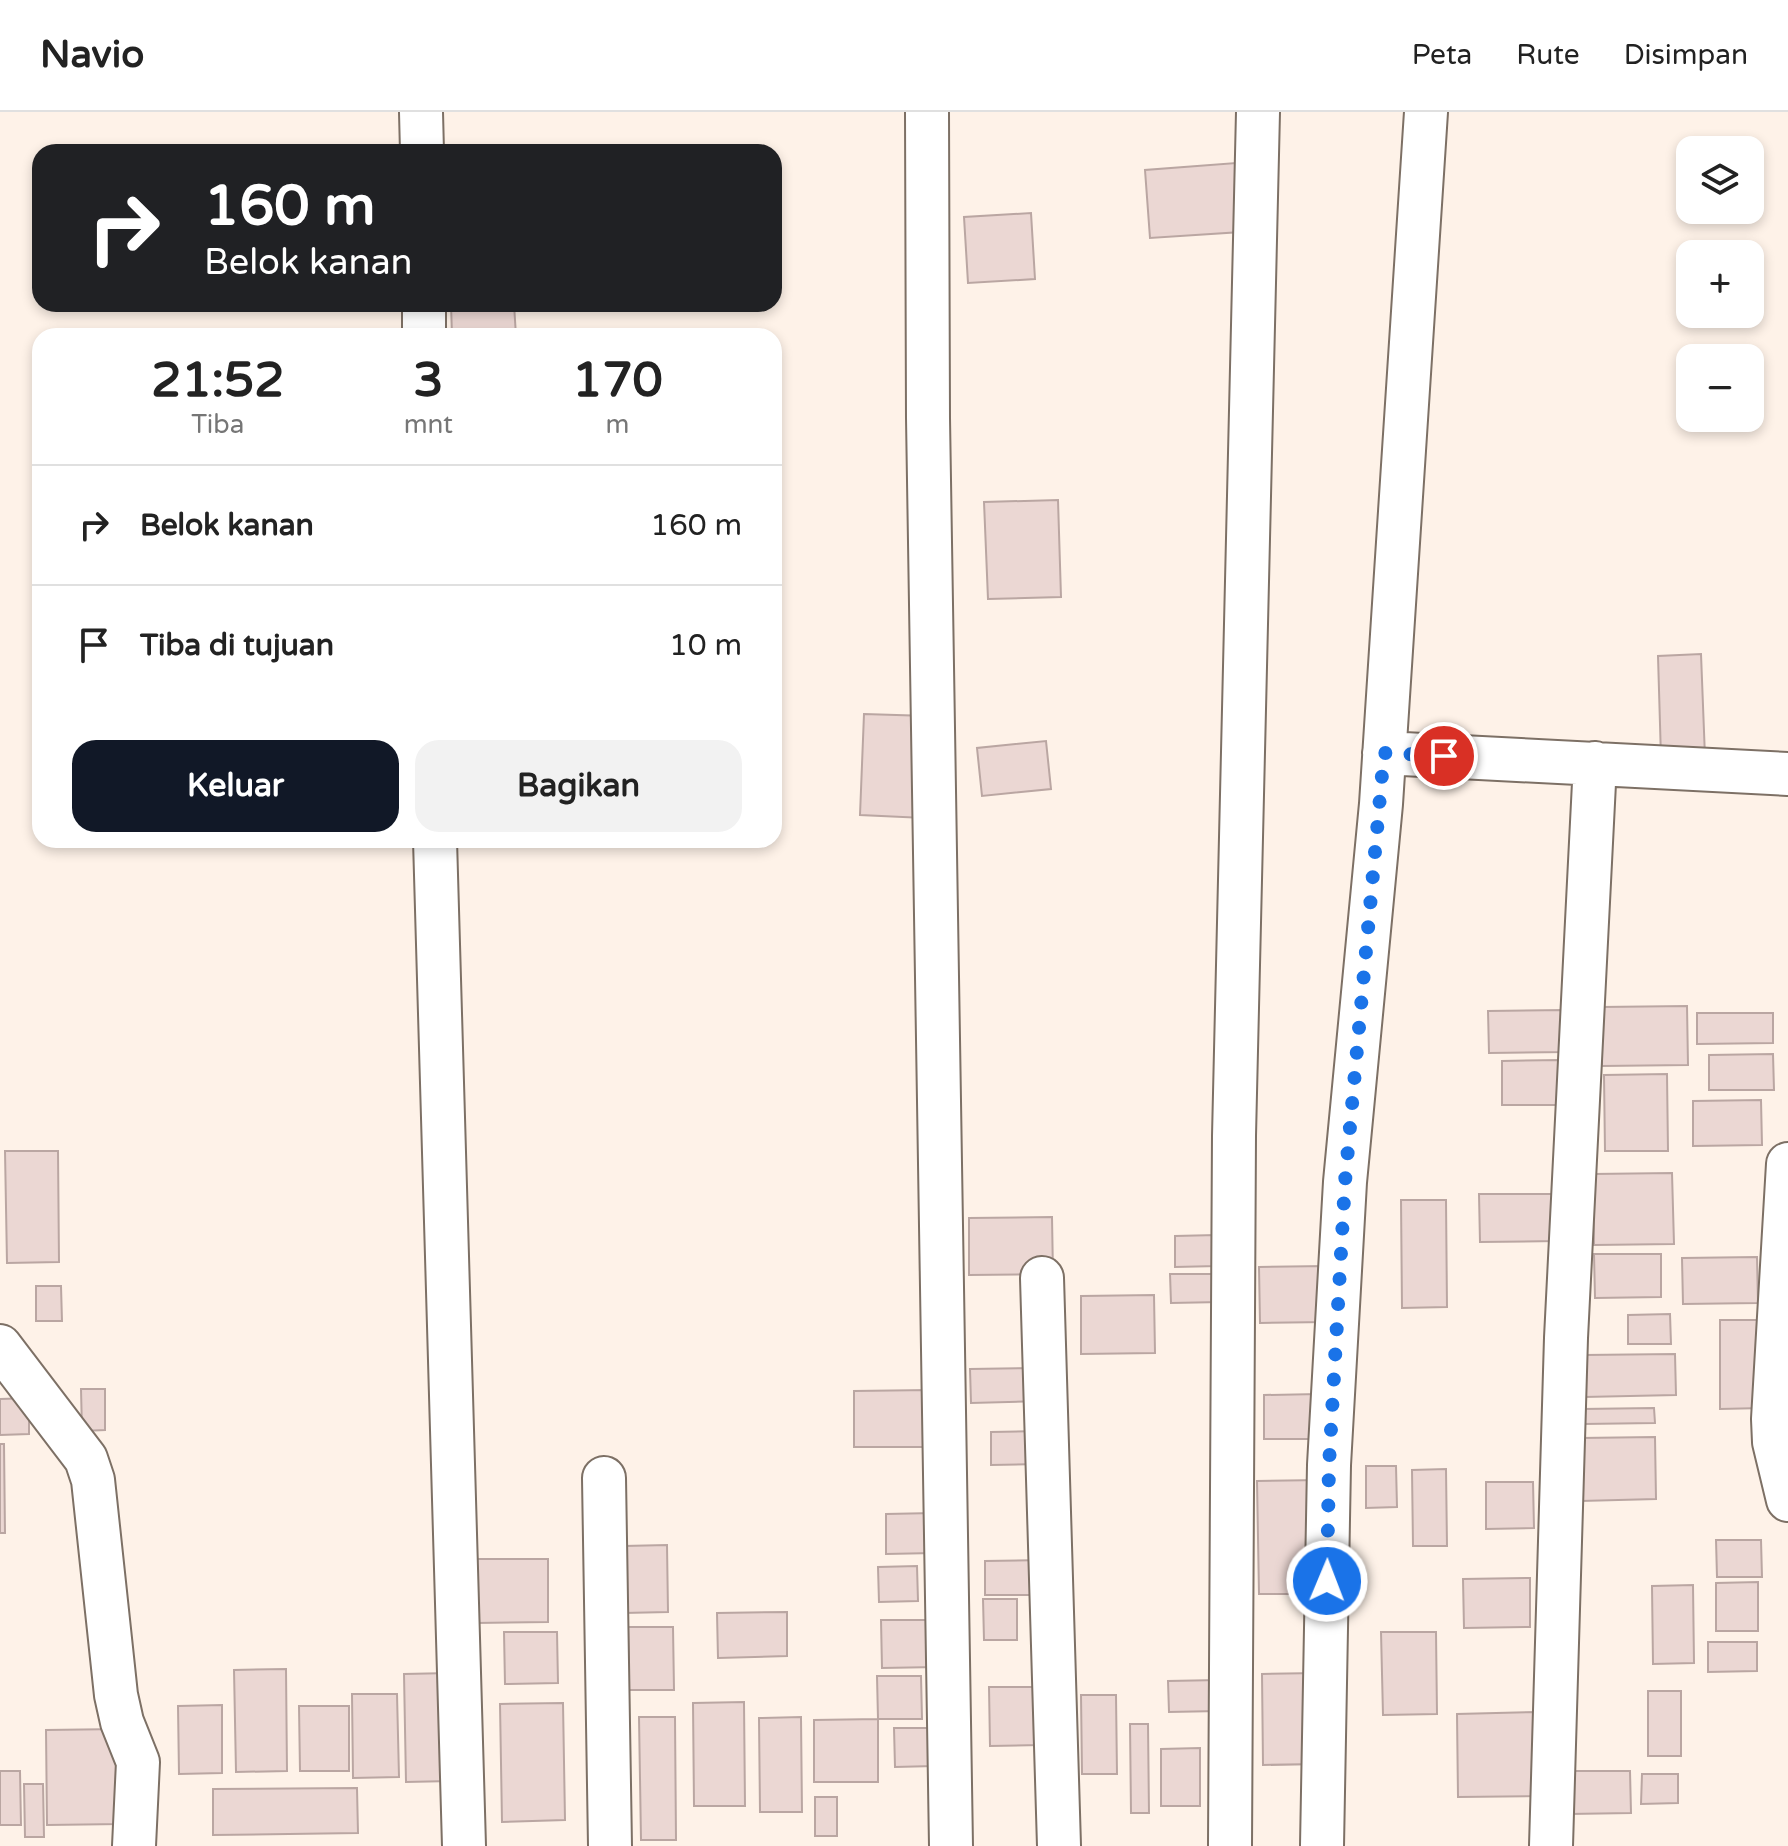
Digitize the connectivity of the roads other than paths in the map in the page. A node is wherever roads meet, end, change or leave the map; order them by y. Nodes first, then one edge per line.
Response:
1 (421, 112) edge
2 (927, 112) edge
3 (1258, 112) edge
4 (1426, 112) edge
5 (422, 144) edge
6 (1384, 753) junction
7 (1595, 763) junction
8 (1788, 774) edge
9 (435, 848) edge
10 (1788, 1164) edge
11 (1042, 1278) dead end
12 (0, 1346) edge
13 (604, 1478) dead end
14 (1788, 1500) edge
15 (134, 1846) edge
16 (464, 1846) edge
17 (610, 1846) edge
18 (951, 1846) edge
19 (1059, 1846) edge
20 (1230, 1846) edge
21 (1322, 1846) edge
22 (1551, 1846) edge

1 - 5 street
2 - 18 street
3 - 20 street
4 - 6 street
6 - 7 street
6 - 21 street
7 - 8 street
7 - 22 street
9 - 16 street
10 - 14 street
11 - 19 street
12 - 15 street
13 - 17 street

